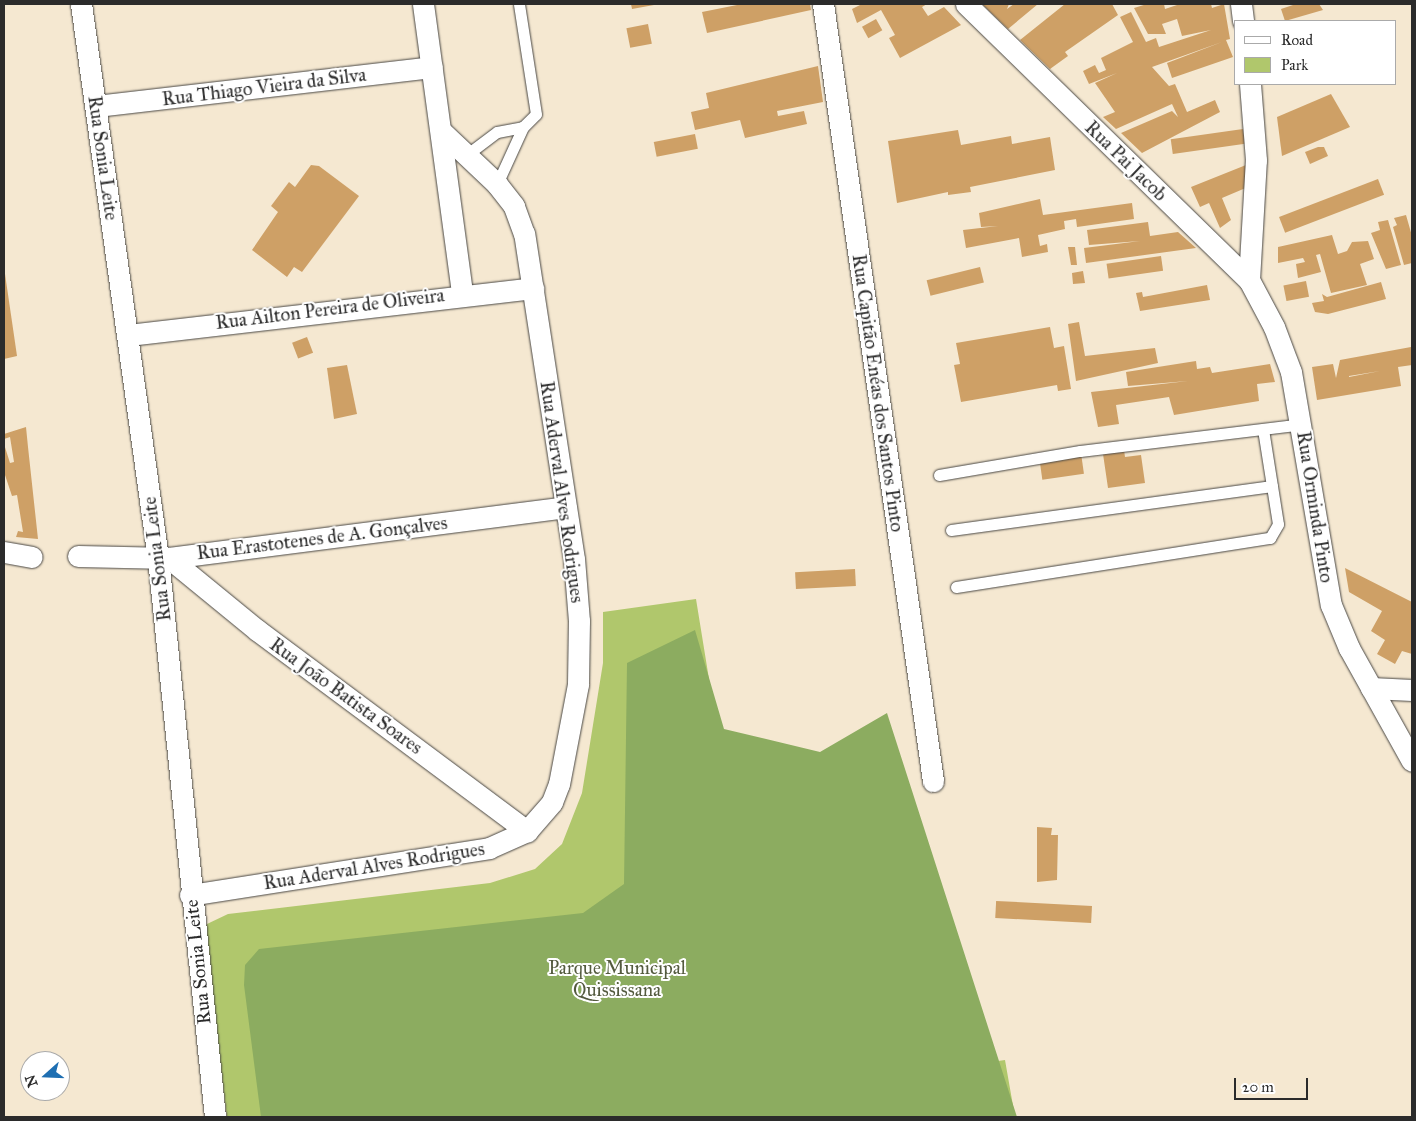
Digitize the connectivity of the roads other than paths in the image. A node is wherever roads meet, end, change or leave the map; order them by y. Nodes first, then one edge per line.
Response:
1 (80, 4) edge
2 (423, 4) edge
3 (519, 4) edge
4 (822, 4) edge
5 (966, 4) edge
6 (1240, 4) edge
7 (1243, 20) edge
8 (432, 67) junction
9 (1250, 85) edge
10 (96, 106) junction
11 (523, 127) junction
12 (440, 131) junction
13 (470, 153) junction
14 (497, 184) junction
15 (1248, 280) junction
16 (533, 288) junction
17 (462, 293) junction
18 (1274, 327) joint
19 (128, 334) junction
20 (1303, 424) junction
21 (1264, 429) junction
22 (939, 475) dead end
23 (1272, 486) junction
24 (566, 507) junction
25 (951, 530) dead end
26 (4, 552) edge
27 (78, 556) dead end
28 (32, 557) dead end
29 (164, 558) junction
30 (956, 586) dead end
31 (1371, 688) junction
32 (1412, 690) edge
33 (1412, 761) edge
34 (933, 781) dead end
35 (527, 831) junction
36 (190, 895) junction
37 (215, 1117) edge

1 - 10 street, Rua Sonia Leite
2 - 8 street
3 - 11 lane
4 - 34 street, Rua Capitão Enéas dos Santos Pinto
5 - 15 street, Rua Pai Jacob
6 - 7 street
8 - 10 street, Rua Thiago Vieira da Silva
8 - 12 street
9 - 15 street
10 - 19 street, Rua Sonia Leite
11 - 13 lane
11 - 14 lane
12 - 13 street, Rua Aderval Alves Rodrigues
12 - 17 street
13 - 14 street, Rua Aderval Alves Rodrigues
14 - 16 street, Rua Aderval Alves Rodrigues
15 - 18 street, Rua Pai Jacob
16 - 17 street, Rua Ailton Pereira de Oliveira
16 - 24 street, Rua Aderval Alves Rodrigues
17 - 19 street, Rua Ailton Pereira de Oliveira
18 - 20 street, Rua Orminda Pinto
19 - 29 street, Rua Sonia Leite
20 - 21 lane
20 - 31 street, Rua Orminda Pinto
21 - 22 lane
21 - 23 lane
23 - 25 lane
23 - 30 lane
24 - 29 street, Rua Erastotenes de A. Gonçalves
24 - 35 street, Rua Aderval Alves Rodrigues
26 - 28 street
27 - 29 street, Rua Erastotenes de A. Gonçalves
29 - 35 street, Rua João Batista Soares
29 - 36 street, Rua Sonia Leite
31 - 32 street
31 - 33 street, Rua Orminda Pinto
35 - 36 street, Rua Aderval Alves Rodrigues
36 - 37 street, Rua Sonia Leite

